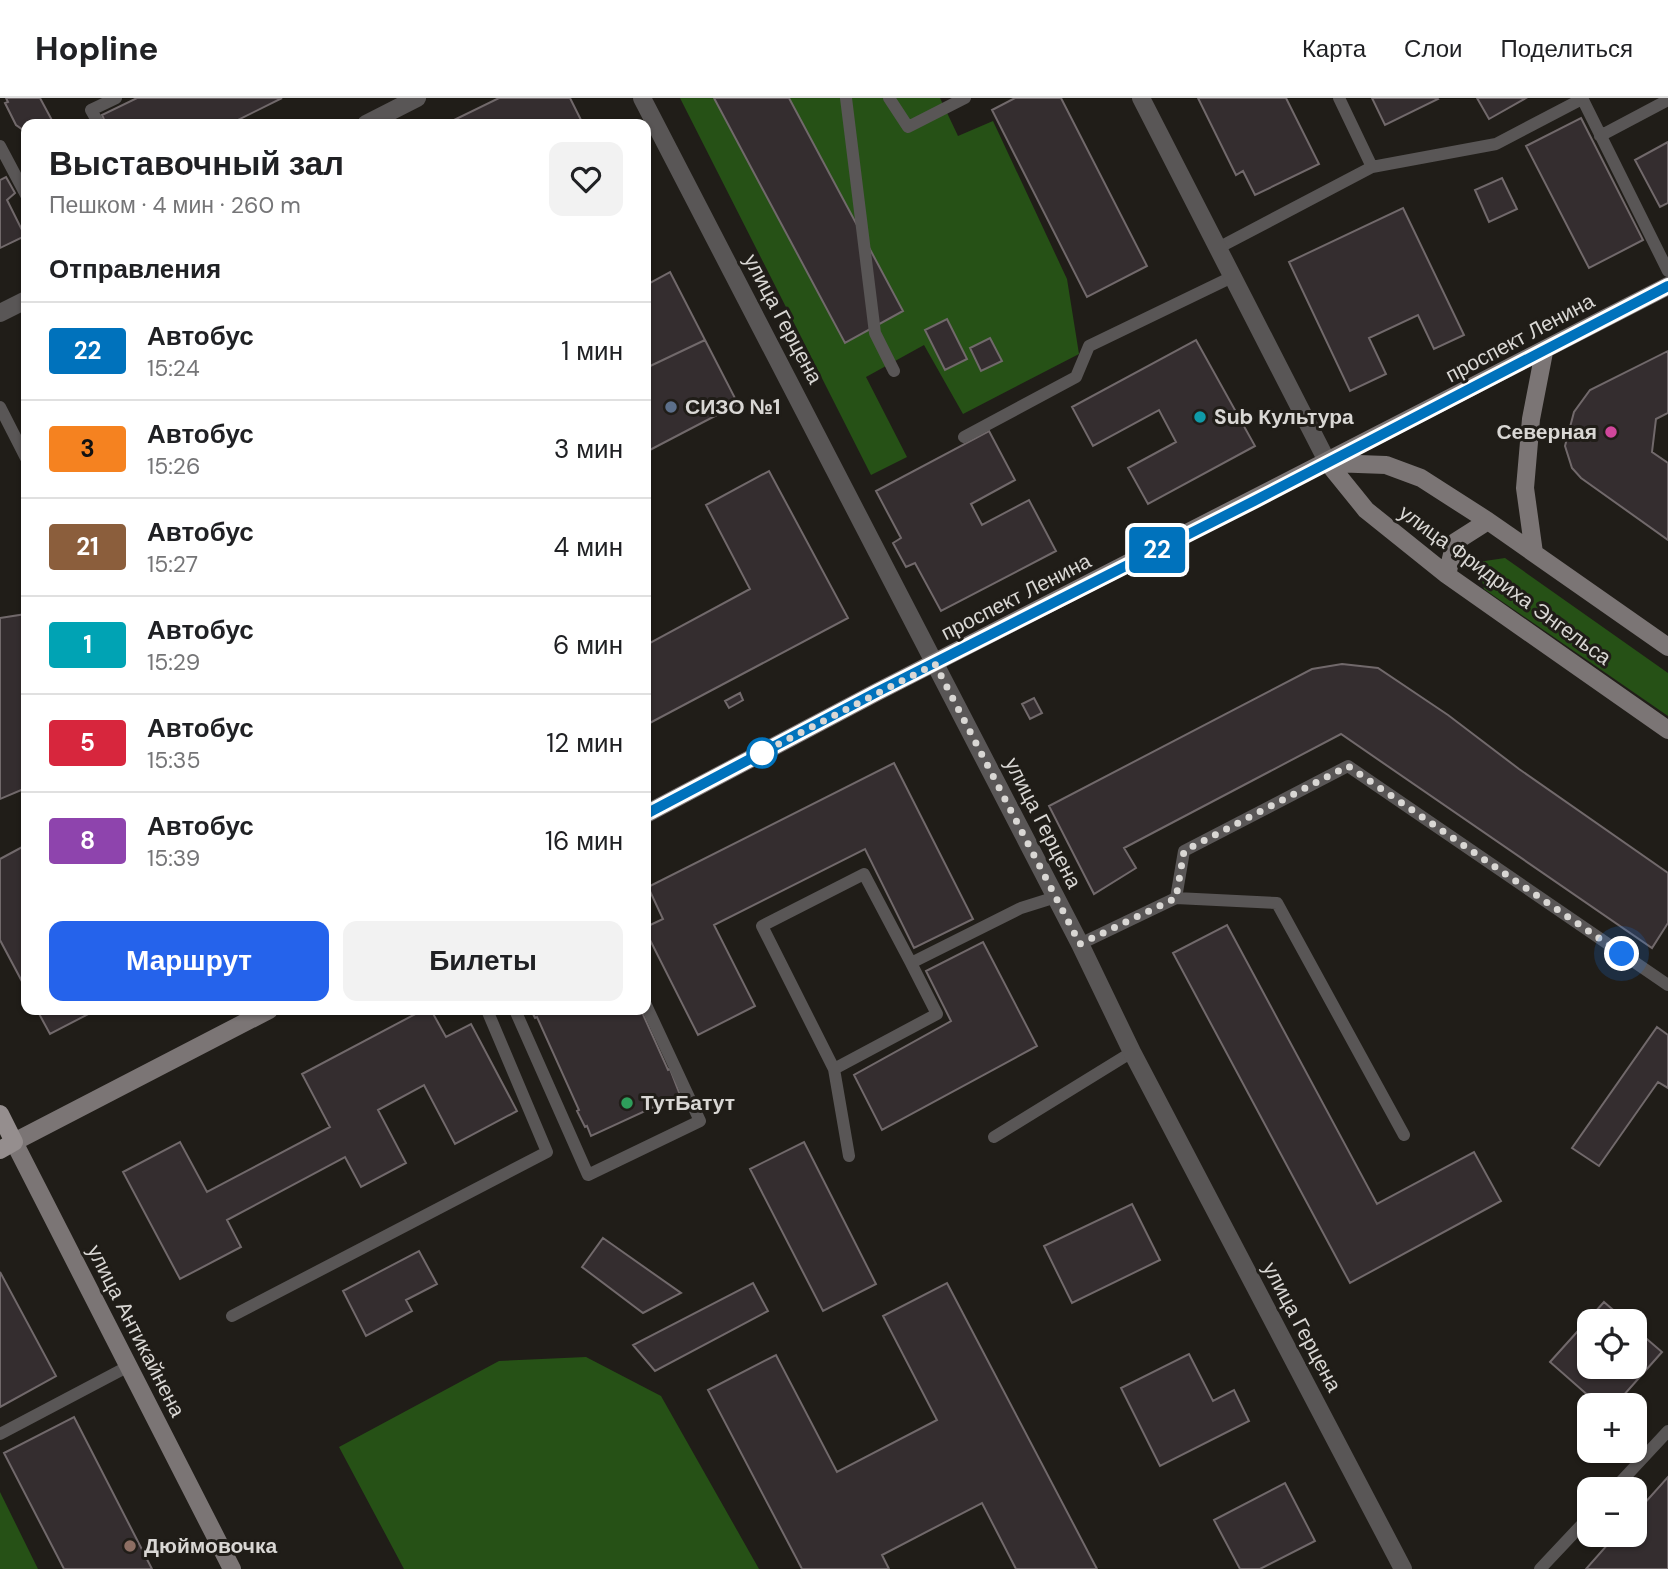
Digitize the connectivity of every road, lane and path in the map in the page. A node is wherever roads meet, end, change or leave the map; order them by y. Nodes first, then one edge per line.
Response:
1 (116, 98) edge
2 (417, 98) edge
3 (642, 98) edge
4 (846, 98) edge
5 (889, 98) edge
6 (965, 98) edge
7 (1141, 98) edge
8 (1339, 98) edge
9 (1582, 98) edge
10 (1668, 100) edge
11 (96, 119) edge
12 (376, 119) edge
13 (1600, 136) junction
14 (0, 146) edge
15 (1372, 167) junction
16 (21, 186) edge
17 (1218, 248) junction
18 (1668, 271) edge
19 (1232, 277) junction
20 (1668, 286) edge
21 (21, 302) edge
22 (0, 313) edge
23 (1544, 352) junction
24 (894, 371) dead end
25 (0, 407) edge
26 (964, 437) dead end
27 (21, 448) edge
28 (1328, 463) junction
29 (1488, 521) junction
30 (1534, 553) junction
31 (1447, 575) junction
32 (1668, 646) edge
33 (935, 664) junction
34 (1668, 730) edge
35 (651, 811) edge
36 (1056, 897) junction
37 (1176, 898) junction
38 (1080, 944) junction
39 (911, 963) junction
40 (1668, 985) edge
41 (259, 1015) edge
42 (489, 1015) edge
43 (516, 1015) edge
44 (651, 1015) edge
45 (1132, 1052) junction
46 (834, 1069) junction
47 (0, 1114) edge
48 (1404, 1135) dead end
49 (994, 1137) dead end
50 (7, 1146) edge
51 (849, 1156) dead end
52 (232, 1316) dead end
53 (127, 1367) junction
54 (1668, 1431) edge
55 (0, 1434) edge
56 (1625, 1477) edge
57 (1577, 1530) edge
58 (232, 1569) edge
59 (1403, 1569) edge
60 (1540, 1569) edge

1 - 11 lane
2 - 12 street
3 - 33 street, улица Герцена
4 - 24 lane
5 - 6 lane
7 - 17 street, улица Фридриха Энгельса
8 - 15 lane
9 - 13 lane
9 - 15 lane
10 - 13 lane
13 - 18 lane
14 - 16 lane
15 - 17 lane
17 - 19 street, улица Фридриха Энгельса
19 - 26 lane
19 - 28 street, улица Фридриха Энгельса
20 - 23 main road, проспект Ленина
21 - 22 street
23 - 28 main road, проспект Ленина
23 - 30 main road
25 - 27 lane
28 - 29 main road, улица Фридриха Энгельса
28 - 31 main road, улица Фридриха Энгельса
28 - 33 main road, проспект Ленина
29 - 30 main road, улица Фридриха Энгельса
29 - 31 main road
30 - 32 main road, улица Фридриха Энгельса
31 - 34 main road, улица Фридриха Энгельса
33 - 35 main road, проспект Ленина
33 - 36 street, улица Герцена
36 - 38 street, улица Герцена
36 - 39 lane
37 - 38 lane
37 - 40 lane
37 - 48 lane
38 - 45 street, улица Герцена
39 - 46 lane
39 - 46 lane
41 - 50 main road
42 - 52 lane
43 - 44 lane
45 - 49 lane
45 - 59 street, улица Герцена
46 - 51 lane
47 - 50 main road, улица Антикайнена
50 - 53 main road, улица Антикайнена
53 - 55 lane
53 - 58 main road, улица Антикайнена
54 - 56 lane
57 - 60 lane

